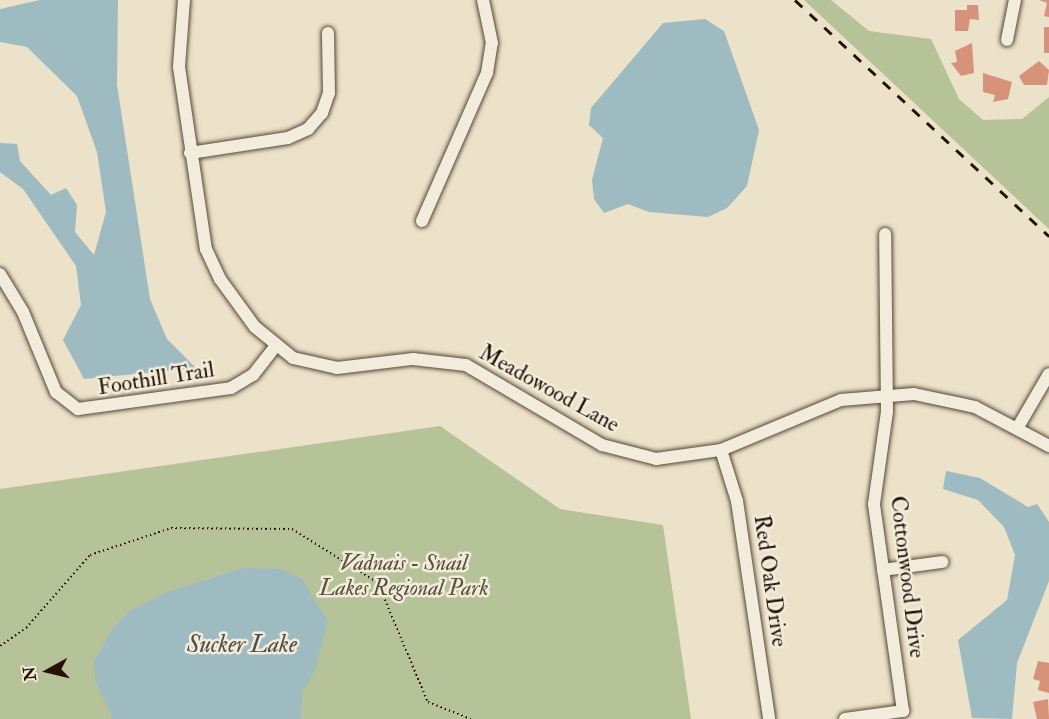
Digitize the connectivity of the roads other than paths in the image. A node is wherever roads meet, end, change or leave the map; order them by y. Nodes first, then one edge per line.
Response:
1 (184, 0) edge
2 (483, 0) edge
3 (1015, 0) edge
4 (328, 33) dead end
5 (1007, 40) dead end
6 (190, 153) junction
7 (422, 221) dead end
8 (885, 234) dead end
9 (0, 274) edge
10 (275, 347) junction
11 (1048, 374) edge
12 (887, 396) junction
13 (1018, 427) junction
14 (1049, 446) edge
15 (721, 450) junction
16 (942, 562) dead end
17 (883, 570) junction
18 (769, 719) edge
19 (845, 719) edge

1 - 6 street, Meadowood Lane
2 - 7 street
3 - 5 street
4 - 6 street
6 - 10 street, Meadowood Lane
8 - 12 street, Cottonwood Drive
9 - 10 street, Foothill Trail
10 - 15 street, Meadowood Lane
11 - 13 street
12 - 13 street, Meadowood Lane
12 - 15 street, Meadowood Lane
12 - 17 street, Cottonwood Drive
13 - 14 street, Meadowood Lane
15 - 18 street, Red Oak Drive
16 - 17 street
17 - 19 street, Cottonwood Drive

